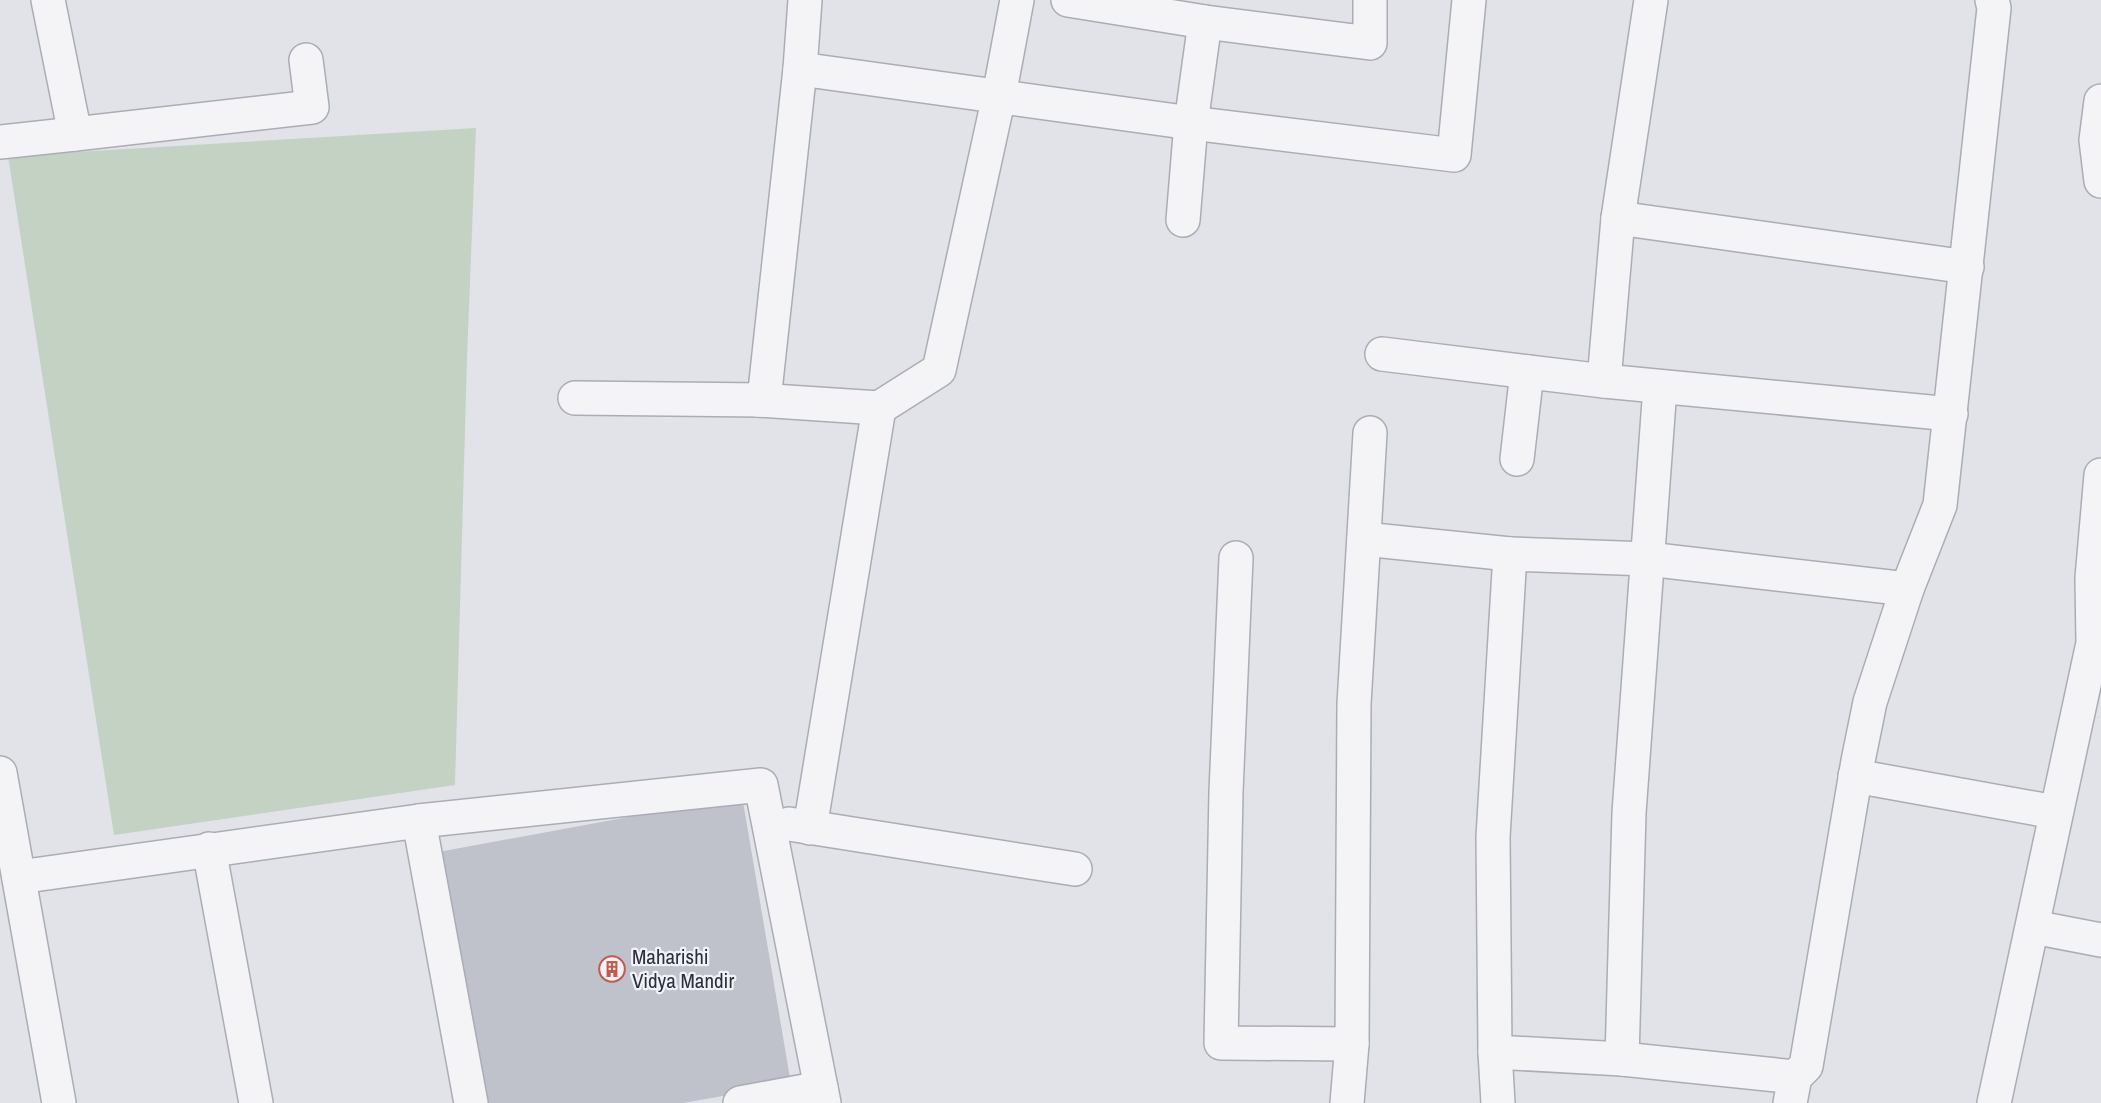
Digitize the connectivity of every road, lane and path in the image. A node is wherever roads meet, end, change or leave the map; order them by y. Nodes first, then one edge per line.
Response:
1 (48, 0) edge
2 (805, 0) edge
3 (1017, 0) edge
4 (1068, 0) edge
5 (1370, 0) edge
6 (1469, 0) edge
7 (1651, 0) edge
8 (1992, 0) edge
9 (1205, 22) junction
10 (306, 60) dead end
11 (800, 69) junction
12 (999, 96) junction
13 (2101, 101) edge
14 (1191, 123) junction
15 (75, 134) junction
16 (0, 141) edge
17 (2101, 181) edge
18 (1618, 218) junction
19 (1184, 220) dead end
20 (1967, 267) junction
21 (1382, 354) dead end
22 (1527, 372) junction
23 (1604, 381) junction
24 (1660, 387) junction
25 (574, 398) dead end
26 (758, 400) junction
27 (879, 408) junction
28 (1951, 414) junction
29 (1370, 434) dead end
30 (1517, 459) dead end
31 (2101, 475) edge
32 (1364, 539) junction
33 (1510, 554) junction
34 (1236, 558) dead end
35 (1648, 559) junction
36 (1907, 589) junction
37 (0, 773) edge
38 (1855, 776) junction
39 (2055, 812) junction
40 (419, 820) junction
41 (769, 821) junction
42 (810, 828) junction
43 (209, 849) junction
44 (1075, 868) dead end
45 (19, 877) junction
46 (2033, 927) junction
47 (2101, 940) edge
48 (1352, 1044) junction
49 (1495, 1052) junction
50 (1622, 1059) junction
51 (1793, 1090) edge
52 (823, 1096) edge
53 (59, 1103) edge
54 (256, 1103) edge
55 (471, 1103) edge
56 (740, 1103) edge
57 (1347, 1103) edge
58 (1498, 1103) edge
59 (1995, 1103) edge

1 - 15 street
2 - 11 street
3 - 12 street
4 - 9 street
5 - 9 street
6 - 14 street
7 - 18 street
8 - 20 street
9 - 14 street
10 - 15 street
11 - 12 street
11 - 26 street
12 - 14 street
12 - 27 street
13 - 17 street
14 - 19 street
15 - 16 street
18 - 20 street
18 - 23 street
20 - 28 street
21 - 22 street
22 - 23 street
22 - 30 street
23 - 24 street
24 - 28 street
24 - 35 street
25 - 26 street
26 - 27 street
27 - 42 street
28 - 36 street
29 - 32 street
31 - 39 street
32 - 33 street
32 - 48 street
33 - 35 street
33 - 49 street
34 - 48 street
35 - 36 street
35 - 50 street
36 - 38 street
37 - 45 street
38 - 39 street
38 - 51 street
39 - 46 street
40 - 41 street
40 - 43 street
40 - 55 street
41 - 42 street
41 - 52 street
42 - 44 street
43 - 45 street
43 - 54 street
45 - 53 street
46 - 47 street
46 - 59 street
48 - 57 street
49 - 50 street
49 - 58 street
50 - 51 street
52 - 56 street

